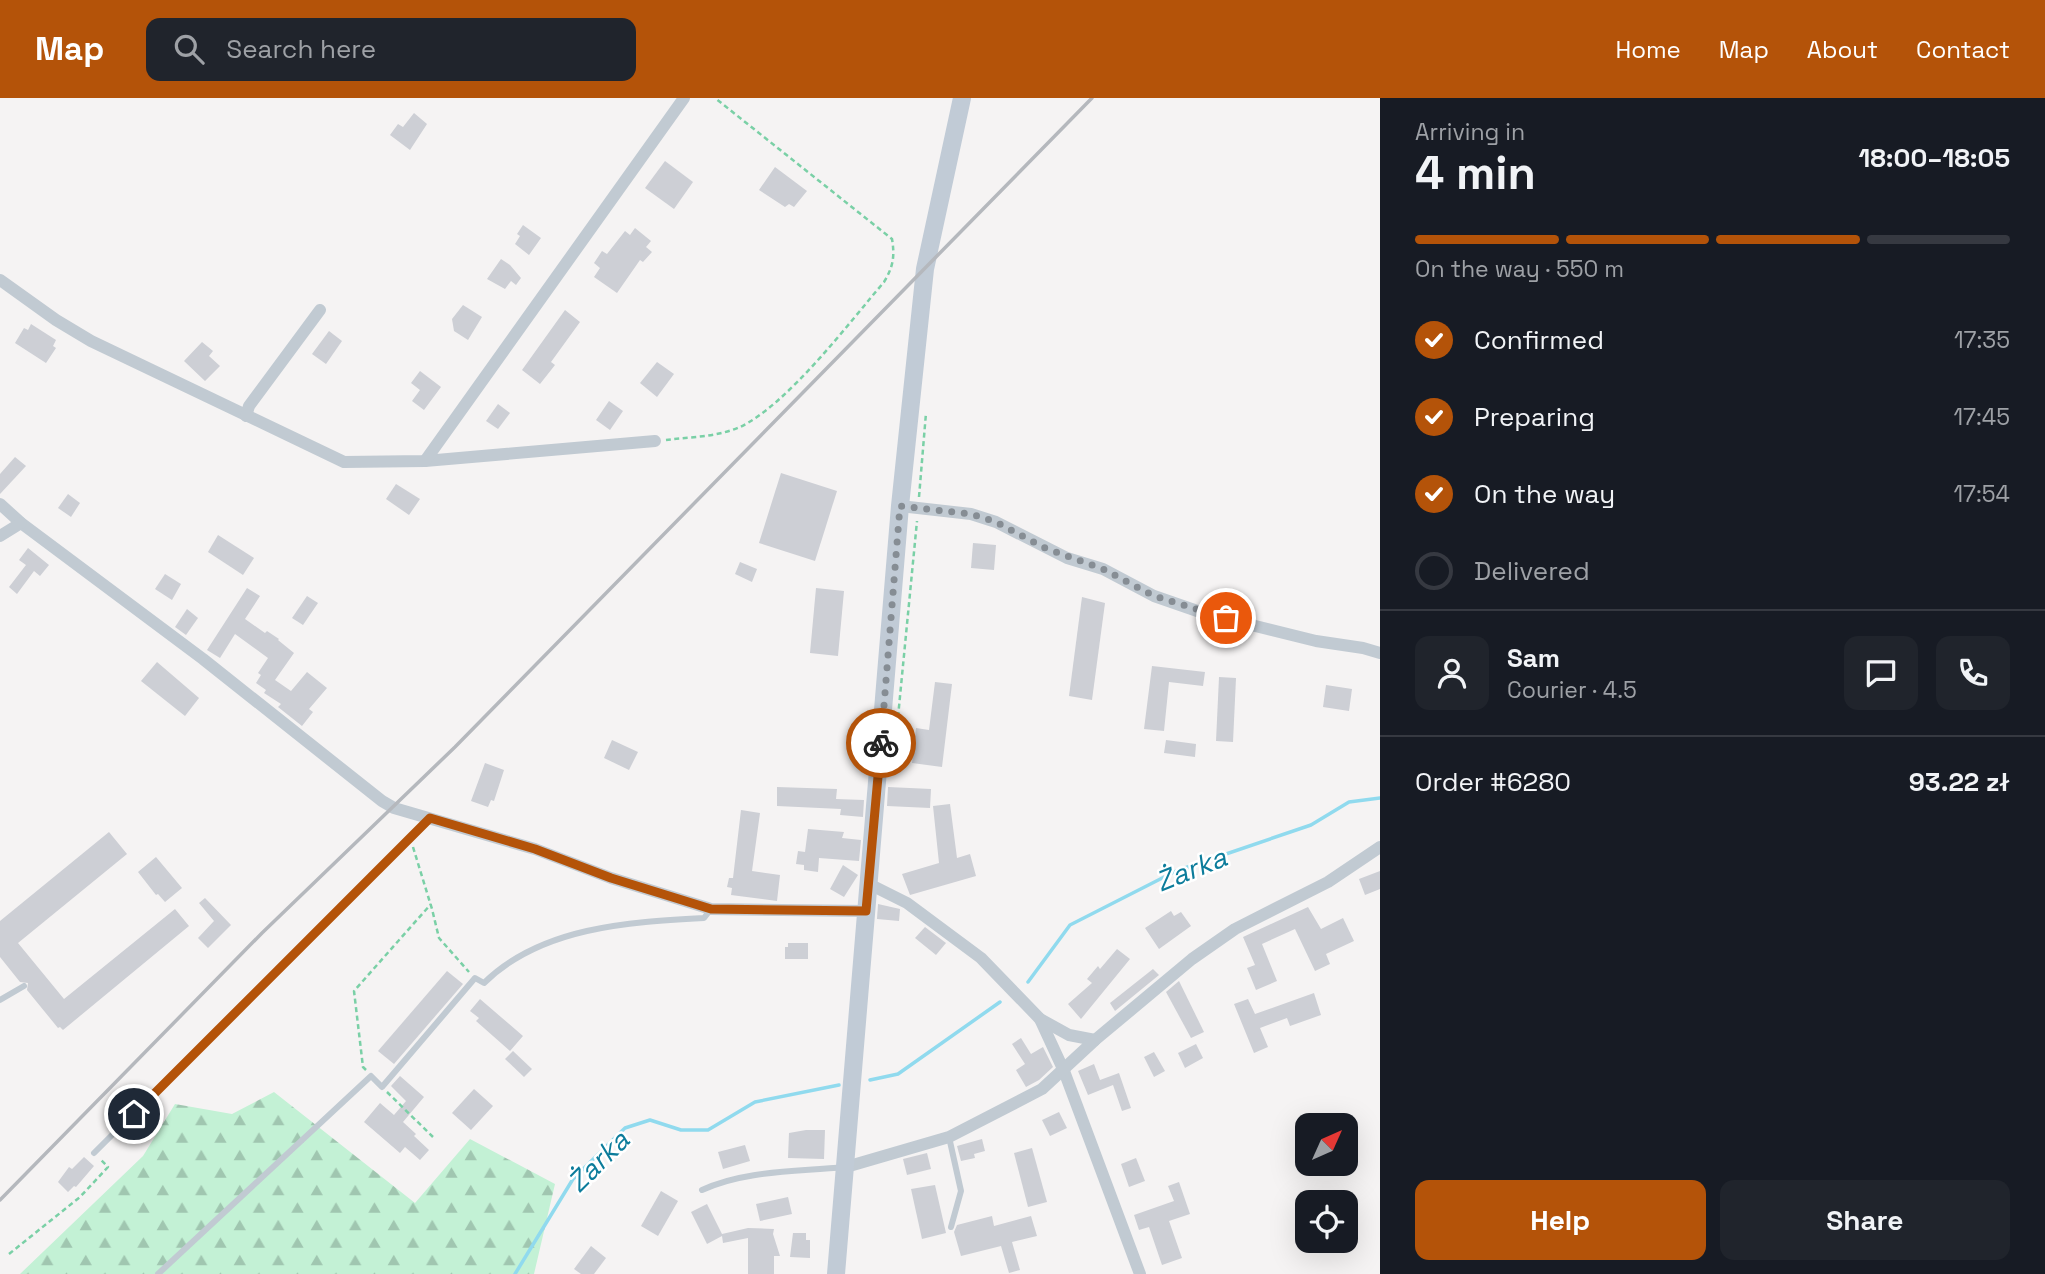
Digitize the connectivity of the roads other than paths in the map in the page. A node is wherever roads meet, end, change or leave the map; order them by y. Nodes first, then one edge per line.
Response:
1 (684, 98) edge
2 (962, 98) edge
3 (0, 280) edge
4 (320, 310) dead end
5 (246, 416) junction
6 (655, 441) road end
7 (425, 461) junction
8 (0, 504) edge
9 (900, 506) junction
10 (21, 523) junction
11 (0, 536) edge
12 (1380, 653) edge
13 (430, 818) junction
14 (1380, 847) edge
15 (869, 884) junction
16 (711, 909) junction
17 (866, 911) junction
18 (24, 986) dead end
19 (0, 1000) edge
20 (1040, 1019) junction
21 (1095, 1040) junction
22 (1064, 1071) junction
23 (949, 1137) junction
24 (94, 1153) road end
25 (846, 1167) junction
26 (702, 1190) dead end
27 (951, 1227) dead end
28 (158, 1274) edge
29 (836, 1274) edge
30 (1140, 1274) edge

1 - 7 street
2 - 9 main road
3 - 5 street
4 - 5 street
5 - 7 street
6 - 7 street
8 - 10 street
9 - 12 street
9 - 15 main road
10 - 11 street
10 - 13 street
13 - 16 street
13 - 24 lane
14 - 21 street
15 - 17 main road
15 - 20 street
16 - 17 street
16 - 28 lane
17 - 25 main road
18 - 19 lane
20 - 21 street
20 - 22 street
21 - 22 street
22 - 23 street
22 - 30 street
23 - 25 street
23 - 27 lane
25 - 26 lane
25 - 29 main road

